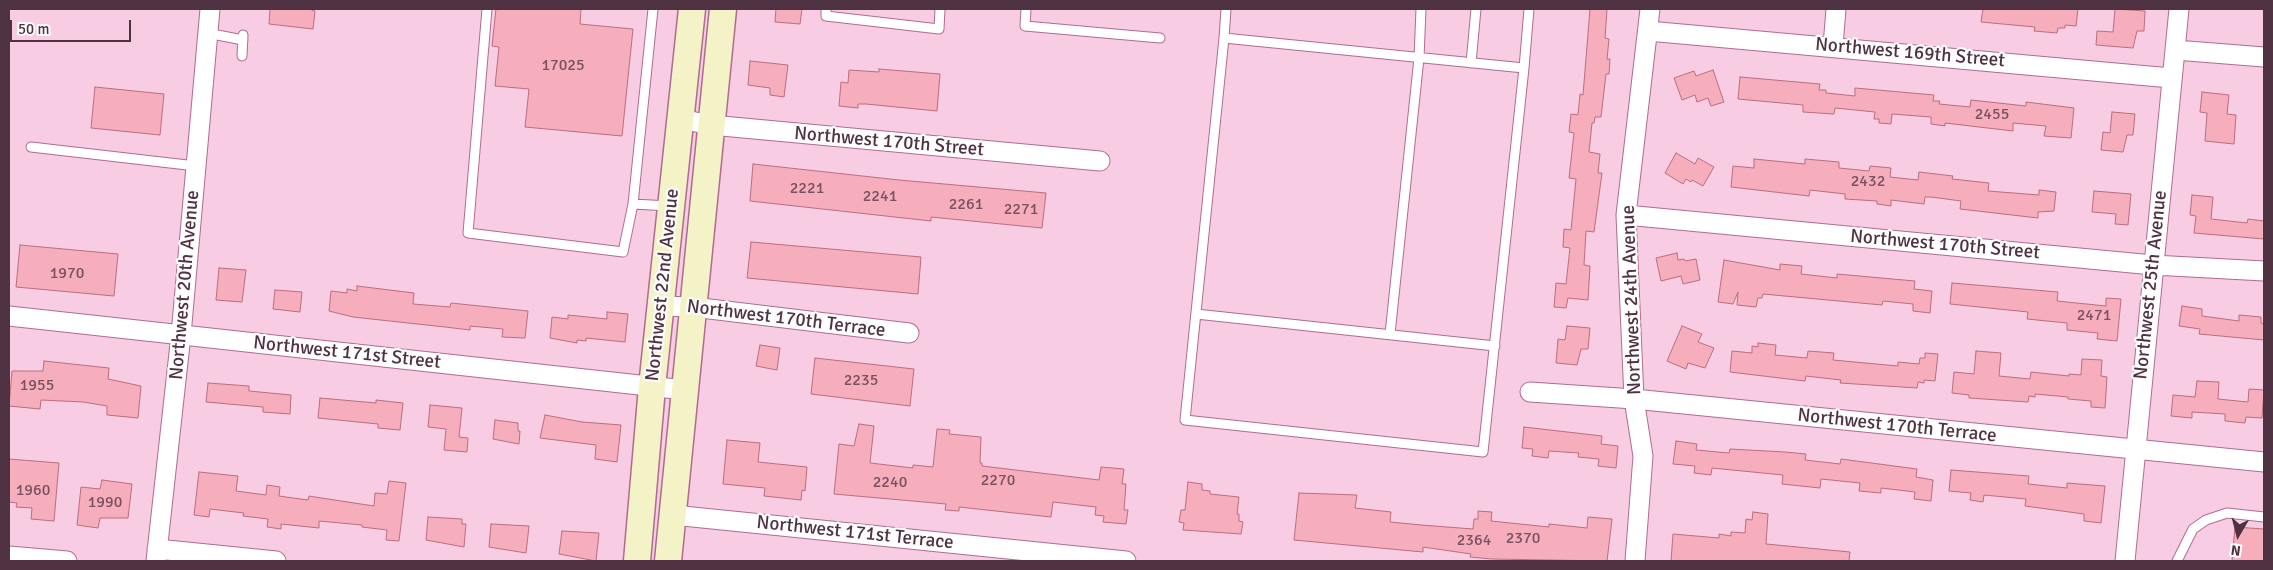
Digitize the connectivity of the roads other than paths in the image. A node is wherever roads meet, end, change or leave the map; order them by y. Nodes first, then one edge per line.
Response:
1 (210, 9) edge
2 (487, 9) edge
3 (653, 9) edge
4 (692, 9) edge
5 (723, 9) edge
6 (826, 9) edge
7 (940, 9) edge
8 (1026, 9) edge
9 (1226, 9) edge
10 (1421, 9) edge
11 (1476, 9) edge
12 (1530, 9) edge
13 (1650, 9) edge
14 (1836, 9) edge
15 (2179, 9) edge
16 (1648, 31) junction
17 (207, 33) junction
18 (1160, 38) dead end
19 (1224, 38) junction
20 (1833, 46) junction
21 (2175, 50) junction
22 (242, 56) dead end
23 (2264, 57) edge
24 (1419, 58) junction
25 (1471, 63) junction
26 (1524, 68) junction
27 (2171, 78) junction
28 (680, 119) junction
29 (711, 125) junction
30 (31, 147) dead end
31 (1100, 161) dead end
32 (196, 166) junction
33 (634, 204) junction
34 (672, 206) junction
35 (1626, 215) junction
36 (2153, 265) junction
37 (2264, 271) edge
38 (662, 306) junction
39 (693, 307) junction
40 (1196, 314) junction
41 (9, 316) edge
42 (910, 333) dead end
43 (1390, 334) junction
44 (181, 335) junction
45 (1495, 346) junction
46 (652, 387) junction
47 (685, 390) junction
48 (1530, 392) dead end
49 (1634, 399) junction
50 (2135, 450) junction
51 (2264, 462) edge
52 (673, 515) junction
53 (2264, 517) edge
54 (157, 555) edge
55 (9, 556) edge
56 (67, 561) edge
57 (276, 561) edge
58 (638, 561) edge
59 (668, 561) edge
60 (1126, 561) edge
61 (1635, 561) edge
62 (2126, 561) edge
63 (2177, 561) edge

1 - 17 street, Northwest 20th Avenue
2 - 33 lane
3 - 33 lane
4 - 28 main road, Northwest 22nd Avenue
5 - 29 main road, Northwest 22nd Avenue
6 - 7 lane
8 - 18 lane
9 - 19 lane
10 - 24 lane
11 - 25 lane
12 - 26 lane
13 - 16 street, Northwest 24th Avenue
14 - 20 street
15 - 21 street, Northwest 25th Avenue
16 - 20 street, Northwest 169th Street
16 - 35 street, Northwest 24th Avenue
17 - 22 lane
17 - 32 street, Northwest 20th Avenue
19 - 24 lane
19 - 40 lane
20 - 27 street, Northwest 169th Street
21 - 23 street
21 - 27 street, Northwest 25th Avenue
24 - 25 lane
24 - 43 lane
25 - 26 lane
26 - 45 lane
27 - 36 street, Northwest 25th Avenue
28 - 29 street, Northwest 170th Street
28 - 34 main road, Northwest 22nd Avenue
29 - 31 street, Northwest 170th Street
29 - 39 main road, Northwest 22nd Avenue
30 - 32 lane
32 - 44 street, Northwest 20th Avenue
33 - 34 lane
34 - 38 main road, Northwest 22nd Avenue
35 - 36 street, Northwest 170th Street
35 - 49 street, Northwest 24th Avenue
36 - 37 street, Northwest 170th Street
36 - 50 street, Northwest 25th Avenue
38 - 39 street, Northwest 170th Terrace
38 - 46 main road, Northwest 22nd Avenue
39 - 42 street, Northwest 170th Terrace
39 - 47 main road, Northwest 22nd Avenue
40 - 43 lane
40 - 45 lane
41 - 44 street, Northwest 171st Street
43 - 45 lane
44 - 46 street, Northwest 171st Street
44 - 54 street, Northwest 20th Avenue
46 - 47 street, Northwest 171st Street
46 - 58 main road, Northwest 22nd Avenue
47 - 52 main road, Northwest 22nd Avenue
48 - 49 street, Northwest 170th Terrace
49 - 50 street, Northwest 170th Terrace
49 - 61 street, Northwest 24th Avenue
50 - 51 street, Northwest 170th Terrace
50 - 62 street, Northwest 25th Avenue
52 - 59 main road, Northwest 22nd Avenue
52 - 60 street, Northwest 171st Terrace
53 - 63 lane
54 - 57 street
55 - 56 street

